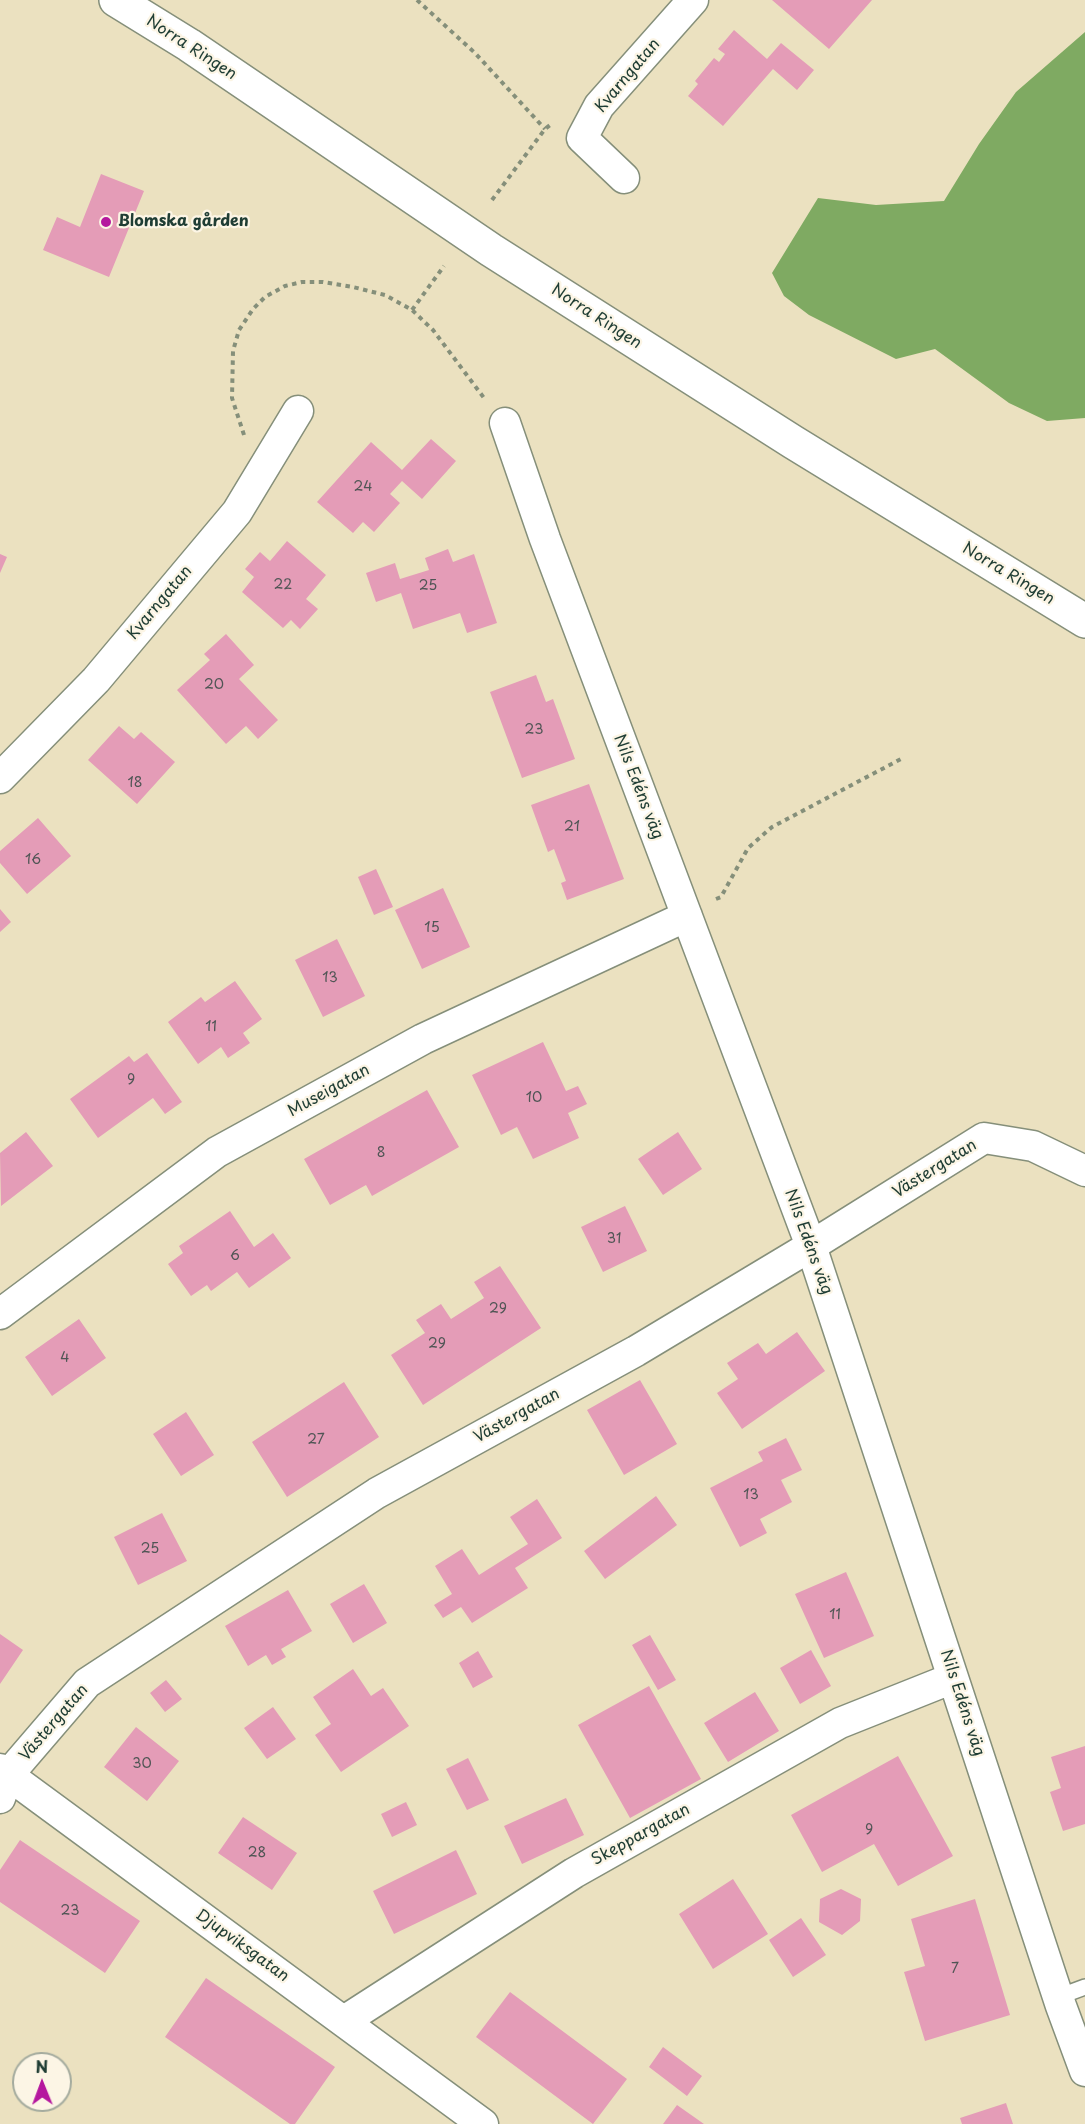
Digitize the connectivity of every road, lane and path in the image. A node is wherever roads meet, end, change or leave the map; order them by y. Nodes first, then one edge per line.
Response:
1 (116, 0) edge
2 (417, 0) edge
3 (693, 0) edge
4 (624, 178) dead end
5 (492, 200) dead end
6 (444, 266) dead end
7 (412, 310) junction
8 (298, 411) dead end
9 (505, 423) joint
10 (263, 470) junction
11 (1085, 621) edge
12 (901, 759) dead end
13 (0, 778) edge
14 (687, 916) junction
15 (1085, 1171) edge
16 (811, 1246) junction
17 (0, 1314) edge
18 (953, 1677) junction
19 (3, 1780) edge
20 (1071, 1992) edge
21 (344, 2021) junction
22 (1085, 2071) edge
23 (483, 2124) edge

1 - 11 street, Norra Ringen
2 - 5 path
3 - 4 street, Kvarngatan
6 - 7 path
7 - 9 path
7 - 10 path
8 - 10 street, Kvarngatan
9 - 14 street, Nils Edéns väg
10 - 13 street, Kvarngatan
12 - 14 path
14 - 16 street, Nils Edéns väg
14 - 17 street, Museigatan
15 - 16 street, Västergatan
16 - 18 street, Nils Edéns väg
16 - 19 street, Västergatan
18 - 20 street, Nils Edéns väg
18 - 21 street, Skeppargatan
19 - 21 street, Djupviksgatan
20 - 22 street, Nils Edéns väg
21 - 23 street, Djupviksgatan

